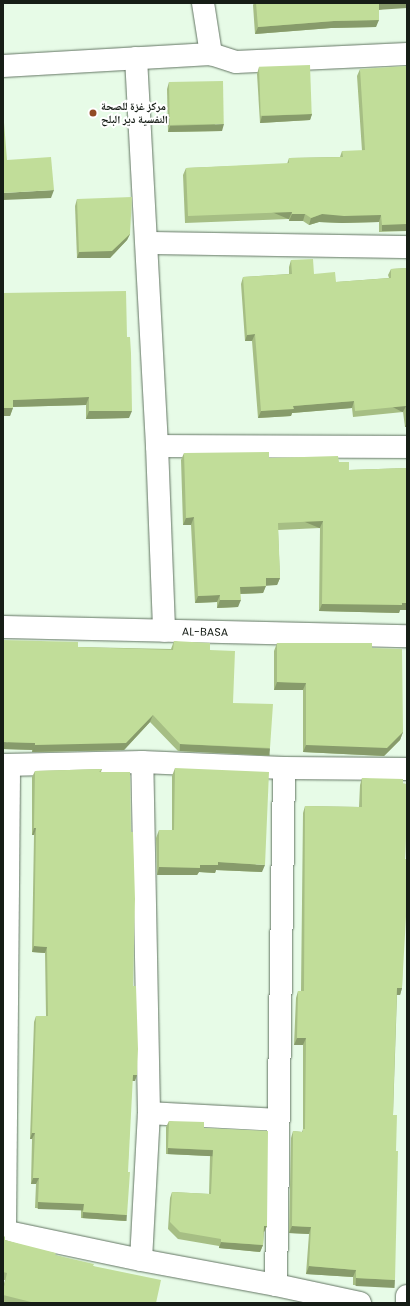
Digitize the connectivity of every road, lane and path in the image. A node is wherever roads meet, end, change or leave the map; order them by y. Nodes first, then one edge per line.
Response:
1 (203, 3) edge
2 (211, 54) junction
3 (407, 54) edge
4 (136, 58) junction
5 (3, 66) edge
6 (147, 242) junction
7 (407, 247) edge
8 (157, 446) junction
9 (407, 447) edge
10 (3, 627) edge
11 (164, 631) junction
12 (407, 636) edge
13 (142, 762) junction
14 (6, 765) edge
15 (284, 768) junction
16 (407, 769) edge
17 (149, 1113) junction
18 (278, 1120) junction
19 (4, 1231) edge
20 (140, 1260) junction
21 (276, 1285) junction
22 (407, 1296) edge
23 (360, 1303) edge
24 (407, 1303) edge

1 - 2 street
2 - 3 street
2 - 4 street
4 - 5 street
4 - 6 street
6 - 7 street
6 - 8 street
8 - 9 street
8 - 11 street
10 - 11 street, AL-BASA
11 - 12 street, AL-BASA
13 - 14 street
13 - 15 street
13 - 17 street
14 - 19 street
15 - 16 street
15 - 18 street
17 - 18 street
17 - 20 street
18 - 21 street
19 - 20 street
20 - 21 street
21 - 23 street
22 - 24 street

